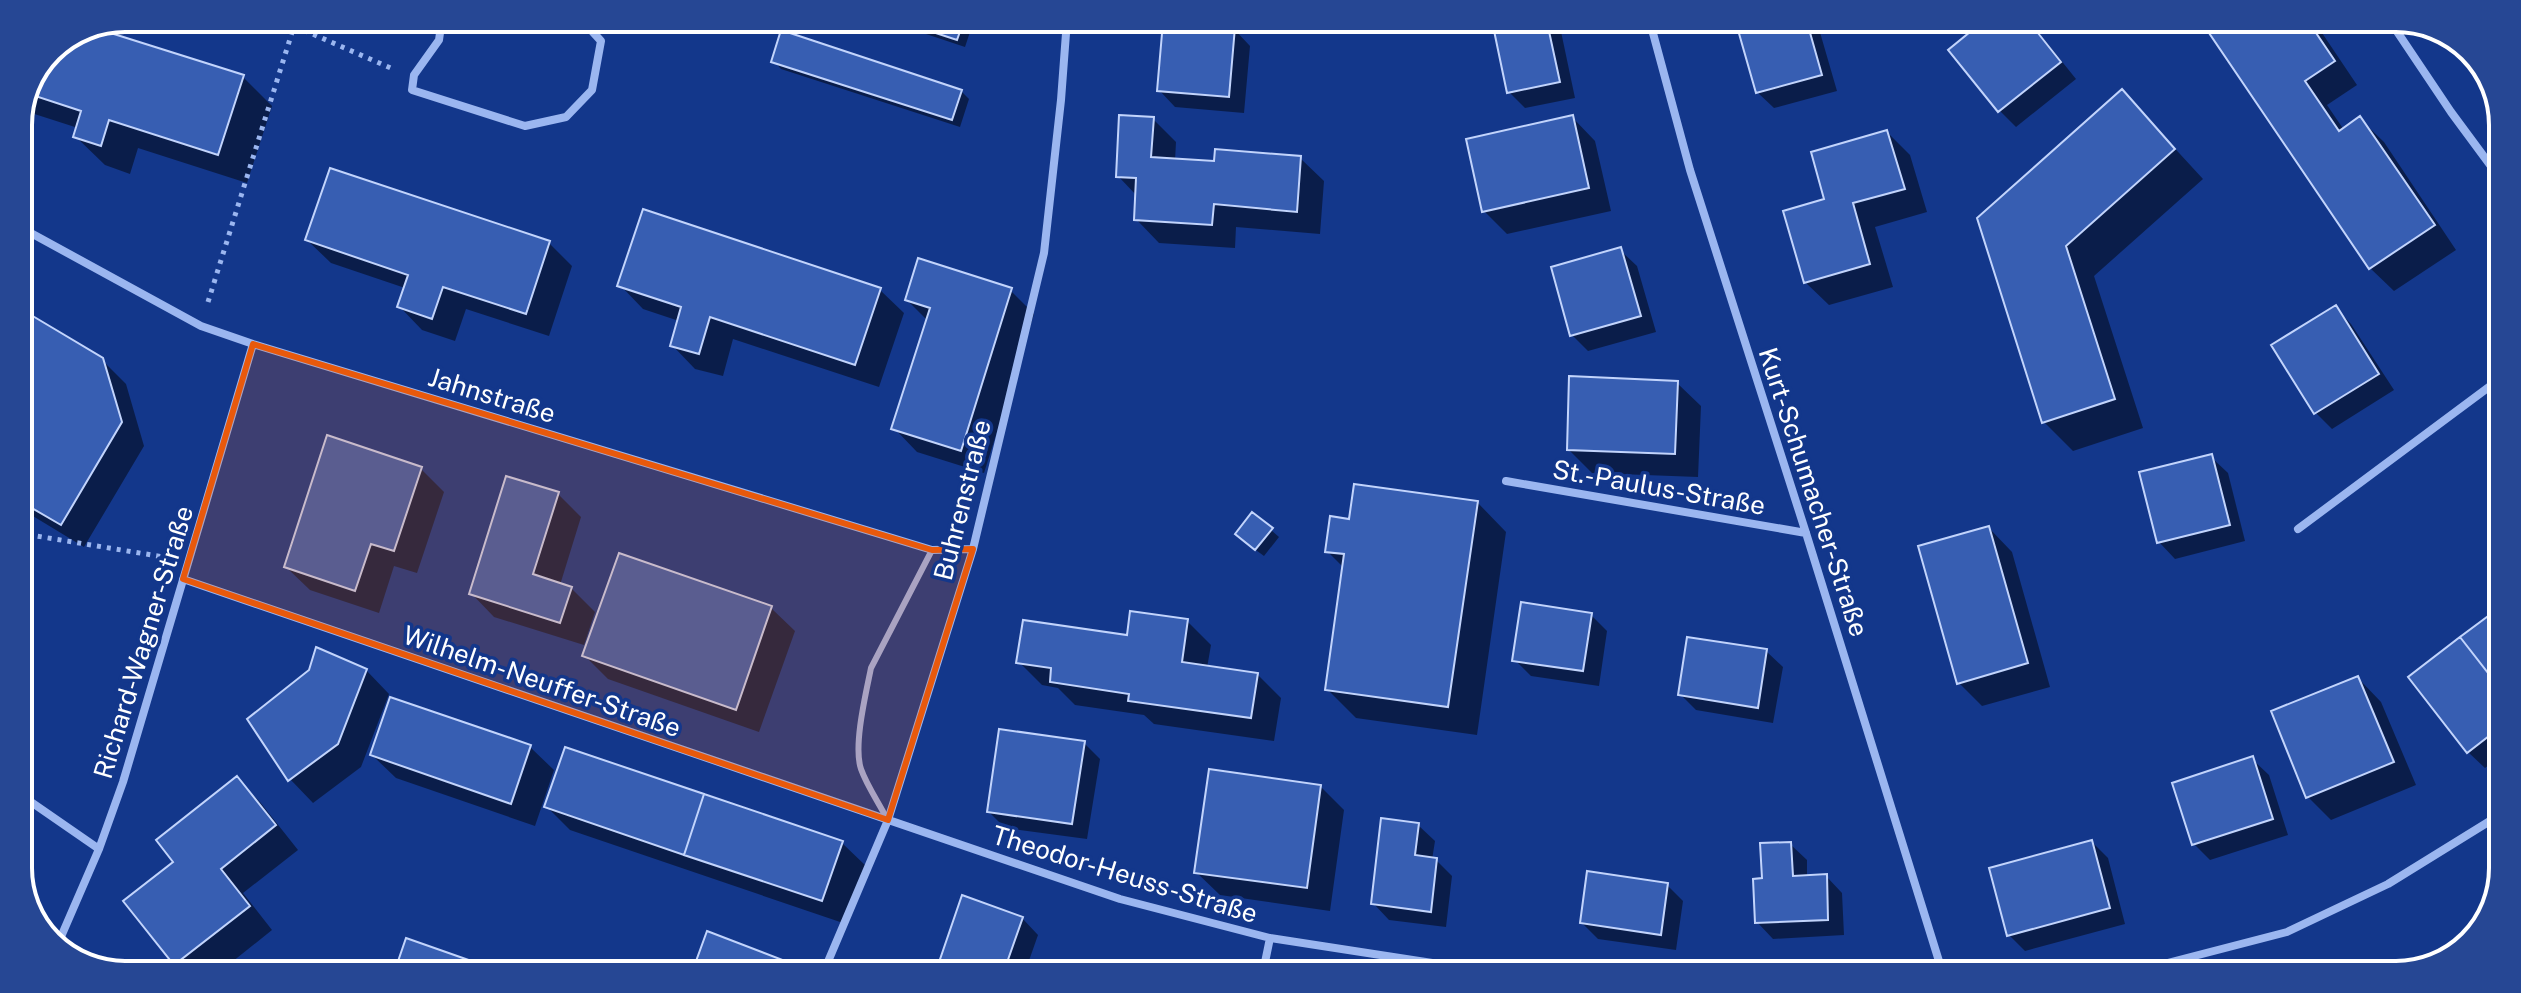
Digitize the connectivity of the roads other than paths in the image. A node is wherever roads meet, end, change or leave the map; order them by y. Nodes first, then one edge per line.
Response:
1 (440, 32) edge
2 (593, 32) edge
3 (1066, 32) edge
4 (1653, 32) edge
5 (2397, 32) edge
6 (2489, 163) edge
7 (32, 234) edge
8 (253, 344) junction
9 (2489, 387) edge
10 (1506, 481) dead end
11 (2298, 529) dead end
12 (1806, 533) junction
13 (973, 549) junction
14 (932, 550) junction
15 (183, 579) junction
16 (32, 803) edge
17 (888, 820) junction
18 (2489, 822) edge
19 (99, 849) junction
20 (61, 936) edge
21 (1270, 938) junction
22 (828, 961) edge
23 (1265, 961) edge
24 (1419, 961) edge
25 (1939, 961) edge
26 (2175, 961) edge

1 - 2 street
3 - 13 street, Buhrenstraße
4 - 12 street, Kurt-Schumacher-Straße
5 - 6 street
7 - 8 street, Jahnstraße
8 - 14 street, Jahnstraße
8 - 15 street, Richard-Wagner-Straße
9 - 11 street
10 - 12 street, St.-Paulus-Straße
12 - 25 street, Kurt-Schumacher-Straße
13 - 14 street, Jahnstraße
13 - 17 street, Buhrenstraße
14 - 17 lane
15 - 17 street, Wilhelm-Neuffer-Straße
15 - 19 street, Richard-Wagner-Straße
16 - 19 street
17 - 21 street, Theodor-Heuss-Straße
17 - 22 street, Buhrenstraße
18 - 26 street
19 - 20 street, Richard-Wagner-Straße
21 - 23 street
21 - 24 street, Theodor-Heuss-Straße

